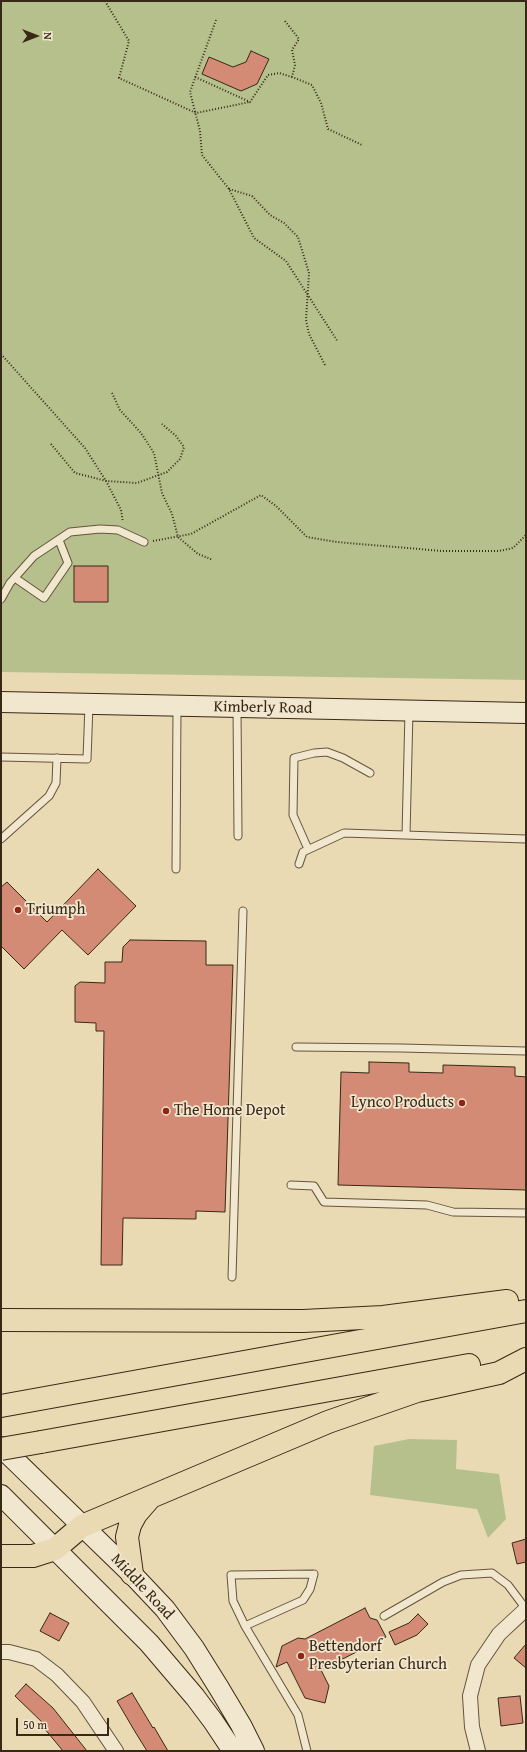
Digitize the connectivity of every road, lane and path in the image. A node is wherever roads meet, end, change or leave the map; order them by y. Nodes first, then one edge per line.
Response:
1 (105, 1) edge
2 (216, 20) dead end
3 (285, 21) dead end
4 (195, 77) junction
5 (292, 77) junction
6 (250, 102) junction
7 (196, 113) junction
8 (362, 145) dead end
9 (229, 189) junction
10 (308, 295) junction
11 (338, 342) dead end
12 (1, 354) edge
13 (325, 365) dead end
14 (112, 393) dead end
15 (162, 424) dead end
16 (51, 444) dead end
17 (158, 477) junction
18 (106, 481) junction
19 (126, 533) junction
20 (526, 535) edge
21 (178, 536) junction
22 (59, 540) junction
23 (144, 542) joint
24 (213, 560) dead end
25 (15, 578) junction
26 (1, 599) edge
27 (1, 702) edge
28 (90, 703) junction
29 (177, 706) junction
30 (237, 707) junction
31 (409, 710) junction
32 (526, 713) edge
33 (1, 757) edge
34 (57, 758) junction
35 (370, 773) dead end
36 (406, 834) junction
37 (238, 836) dead end
38 (1, 839) edge
39 (526, 839) edge
40 (308, 850) junction
41 (299, 864) dead end
42 (176, 869) dead end
43 (243, 911) dead end
44 (296, 1048) dead end
45 (526, 1051) edge
46 (291, 1185) dead end
47 (526, 1213) edge
48 (232, 1277) dead end
49 (526, 1300) edge
50 (526, 1311) edge
51 (1, 1320) edge
52 (526, 1354) edge
53 (526, 1359) edge
54 (2, 1405) edge
55 (1, 1448) edge
56 (1, 1495) edge
57 (149, 1498) junction
58 (82, 1526) junction
59 (55, 1549) junction
60 (1, 1556) edge
61 (132, 1574) junction
62 (526, 1609) edge
63 (384, 1616) dead end
64 (245, 1626) junction
65 (1, 1652) edge
66 (116, 1751) edge
67 (233, 1751) edge
68 (254, 1751) edge
69 (307, 1751) edge
70 (478, 1751) edge

1 - 7 path
2 - 4 path
3 - 5 path
4 - 6 path
4 - 7 path
5 - 6 path
5 - 8 path
6 - 7 path
7 - 9 path
9 - 10 path
9 - 10 path
10 - 11 path
10 - 13 path
12 - 18 path
14 - 17 path
15 - 17 path
16 - 18 path
17 - 18 path
17 - 21 path
18 - 19 path
19 - 22 lane
19 - 23 lane
20 - 21 path
21 - 23 path
21 - 24 path
22 - 25 lane
22 - 25 lane
25 - 26 lane
27 - 28 main road, Kimberly Road
28 - 29 main road, Kimberly Road
28 - 34 lane
29 - 30 main road, Kimberly Road
29 - 42 lane
30 - 31 main road, Kimberly Road
30 - 37 lane
31 - 32 main road, Kimberly Road
31 - 36 lane
33 - 34 lane
34 - 38 lane
35 - 40 lane
36 - 39 lane
36 - 40 lane
40 - 41 lane
43 - 48 lane
44 - 45 lane
46 - 47 lane
49 - 51 highway
50 - 54 highway
52 - 55 highway, bridge
53 - 57 highway
55 - 58 main road, Middle Road
56 - 59 main road, Middle Road
57 - 58 highway
57 - 61 highway
58 - 59 highway
58 - 61 main road, Middle Road
59 - 60 highway
59 - 67 main road, Middle Road
61 - 68 main road, Middle Road
62 - 63 lane
62 - 70 street
64 - 64 lane
64 - 69 lane
65 - 66 street

